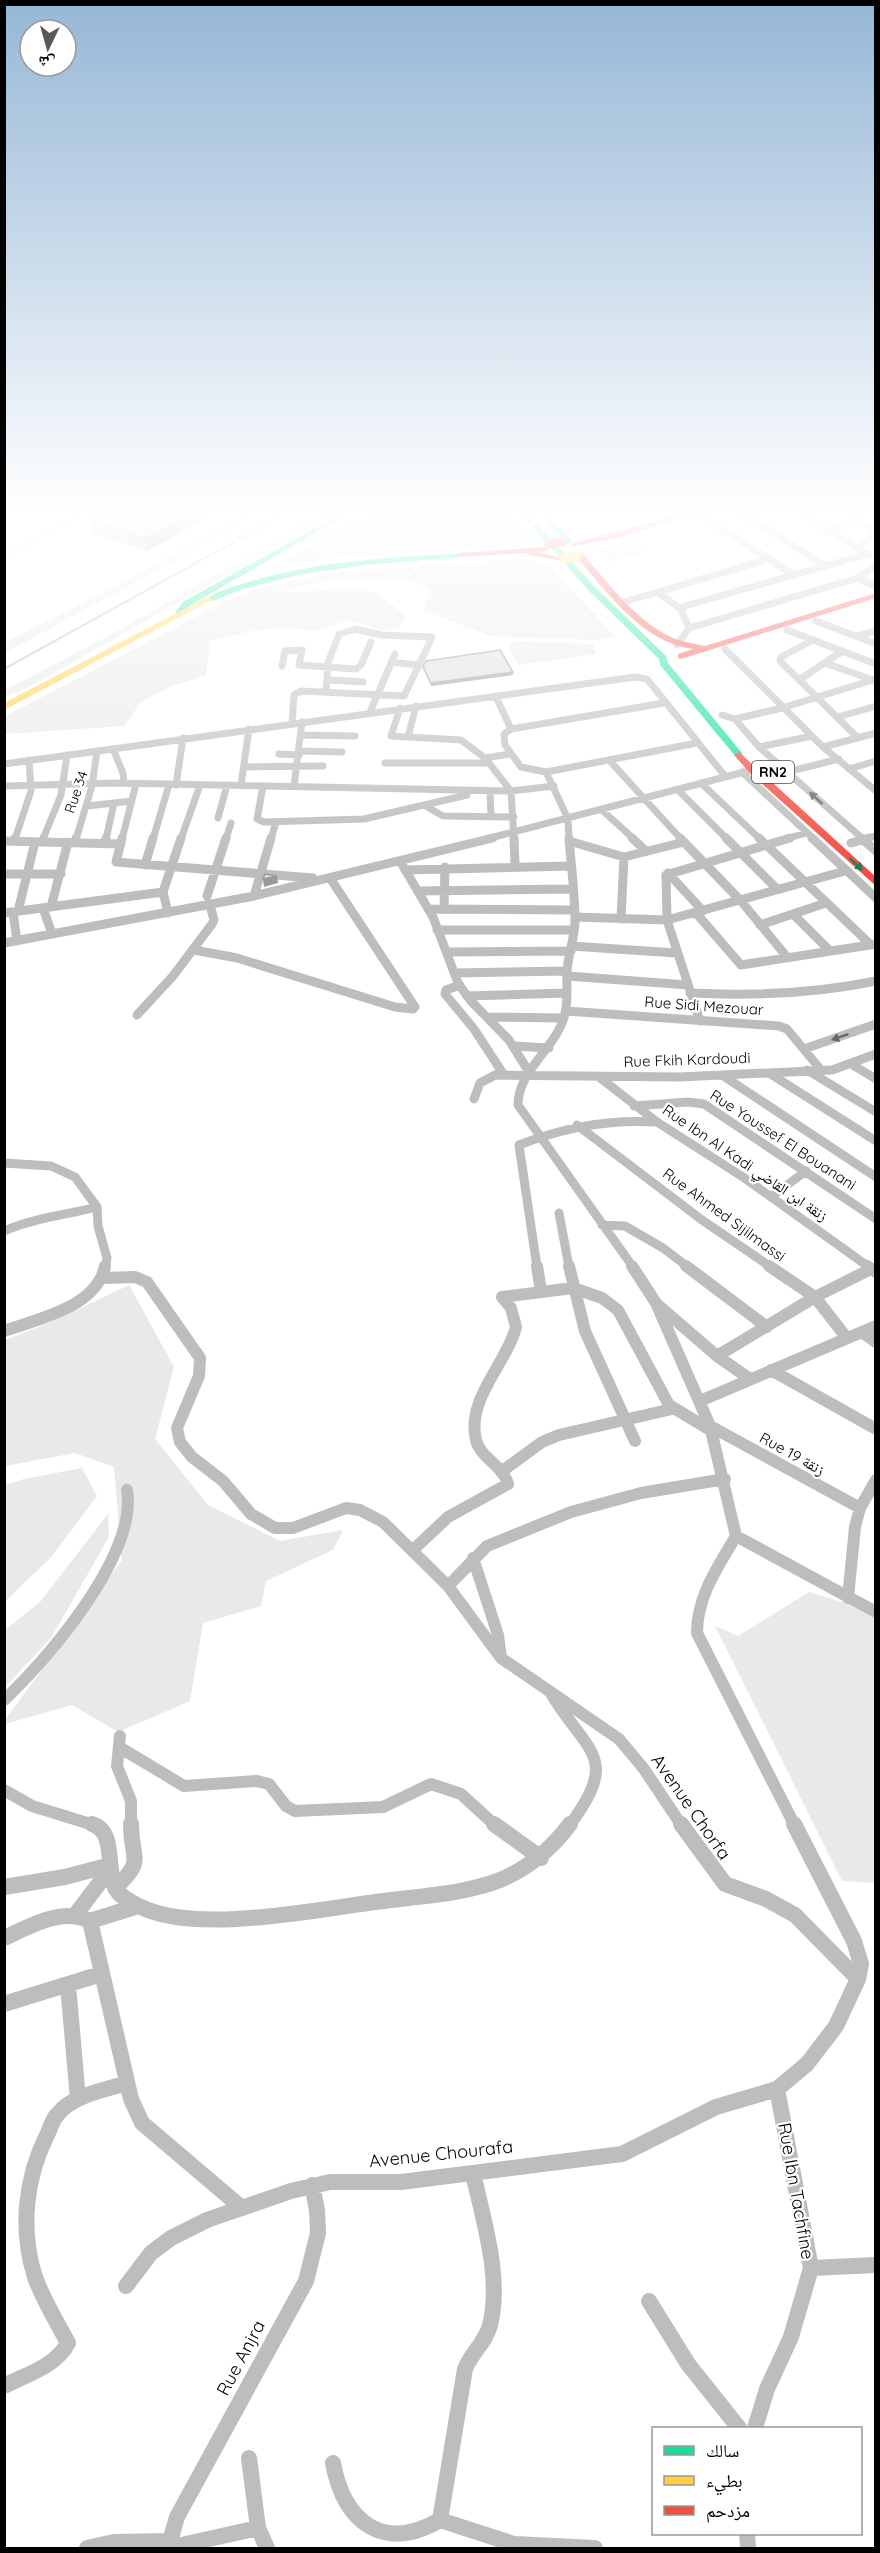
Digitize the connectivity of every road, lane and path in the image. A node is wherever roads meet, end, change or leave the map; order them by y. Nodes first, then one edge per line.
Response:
1 (150, 630) edge
2 (347, 630) edge
3 (348, 630) edge
4 (624, 630) edge
5 (630, 630) edge
6 (636, 630) edge
7 (650, 630) edge
8 (688, 630) edge
9 (762, 630) edge
10 (787, 630) joint
11 (841, 630) edge
12 (876, 631) edge
13 (857, 636) junction
14 (813, 640) junction
15 (371, 642) dead end
16 (876, 644) edge
17 (635, 645) junction
18 (725, 649) junction
19 (841, 652) junction
20 (394, 654) dead end
21 (678, 659) junction
22 (391, 662) junction
23 (825, 663) junction
24 (876, 664) edge
25 (419, 665) junction
26 (282, 666) dead end
27 (328, 667) junction
28 (800, 680) junction
29 (874, 680) edge
30 (330, 681) junction
31 (363, 682) dead end
32 (326, 692) junction
33 (706, 692) dead end
34 (376, 696) junction
35 (496, 697) junction
36 (817, 697) junction
37 (664, 703) junction
38 (416, 706) junction
39 (876, 706) edge
40 (4, 707) edge
41 (400, 708) junction
42 (782, 708) junction
43 (370, 712) junction
44 (838, 717) junction
45 (292, 718) junction
46 (723, 718) junction
47 (302, 728) junction
48 (249, 729) junction
49 (340, 729) dead end
50 (511, 729) junction
51 (876, 733) edge
52 (355, 736) dead end
53 (812, 736) junction
54 (408, 737) junction
55 (183, 738) junction
56 (858, 738) junction
57 (697, 743) junction
58 (759, 747) junction
59 (823, 747) junction
60 (113, 749) junction
61 (97, 751) junction
62 (342, 752) dead end
63 (299, 753) junction
64 (279, 754) dead end
65 (510, 754) junction
66 (67, 755) junction
67 (839, 759) junction
68 (29, 760) junction
69 (609, 760) junction
70 (487, 761) junction
71 (876, 761) edge
72 (385, 763) dead end
73 (4, 764) edge
74 (298, 765) junction
75 (323, 766) dead end
76 (244, 767) junction
77 (849, 769) junction
78 (747, 771) junction
79 (546, 772) junction
80 (787, 772) junction
81 (725, 776) junction
82 (123, 783) junction
83 (701, 783) junction
84 (31, 784) junction
85 (95, 784) junction
86 (136, 784) junction
87 (64, 785) junction
88 (172, 785) junction
89 (200, 785) junction
90 (227, 785) junction
91 (241, 785) junction
92 (4, 786) edge
93 (263, 786) junction
94 (294, 786) junction
95 (554, 786) junction
96 (678, 790) junction
97 (474, 791) junction
98 (490, 791) junction
99 (512, 791) junction
100 (876, 791) edge
101 (643, 800) junction
102 (132, 801) junction
103 (114, 803) junction
104 (424, 805) junction
105 (87, 806) junction
106 (603, 811) junction
107 (491, 817) junction
108 (514, 817) junction
109 (218, 818) dead end
110 (568, 819) junction
111 (276, 822) junction
112 (231, 823) dead end
113 (516, 832) junction
114 (806, 833) junction
115 (876, 836) edge
116 (7, 841) edge
117 (569, 841) junction
118 (857, 841) junction
119 (39, 842) junction
120 (72, 842) junction
121 (684, 842) junction
122 (105, 843) junction
123 (121, 844) junction
124 (765, 846) junction
125 (646, 851) junction
126 (876, 851) edge
127 (741, 853) junction
128 (624, 857) junction
129 (400, 861) junction
130 (705, 862) junction
131 (145, 865) junction
132 (515, 865) junction
133 (170, 866) junction
134 (570, 866) junction
135 (876, 866) edge
136 (445, 867) junction
137 (215, 870) junction
138 (405, 870) junction
139 (845, 871) junction
140 (259, 873) junction
141 (668, 873) junction
142 (4, 874) edge
143 (61, 874) junction
144 (27, 875) junction
145 (326, 879) junction
146 (802, 882) junction
147 (876, 883) edge
148 (572, 889) junction
149 (777, 889) junction
150 (445, 890) junction
151 (164, 891) junction
152 (418, 891) junction
153 (254, 896) junction
154 (876, 898) edge
155 (208, 900) junction
156 (741, 901) junction
157 (826, 903) junction
158 (47, 908) junction
159 (428, 909) junction
160 (444, 909) junction
161 (12, 912) edge
162 (700, 912) junction
163 (168, 913) junction
164 (575, 913) junction
165 (793, 915) junction
166 (621, 919) junction
167 (667, 920) junction
168 (760, 925) junction
169 (437, 930) junction
170 (573, 930) junction
171 (52, 934) junction
172 (17, 941) junction
173 (4, 943) edge
174 (873, 945) edge
175 (571, 948) junction
176 (194, 950) junction
177 (829, 950) junction
178 (447, 952) junction
179 (676, 953) junction
180 (787, 957) junction
181 (454, 973) junction
182 (567, 974) junction
183 (876, 981) edge
184 (460, 985) junction
185 (689, 989) junction
186 (567, 993) junction
187 (467, 996) junction
188 (565, 1014) junction
189 (137, 1015) dead end
190 (487, 1017) junction
191 (700, 1021) junction
192 (876, 1024) edge
193 (513, 1046) junction
194 (549, 1048) junction
195 (804, 1049) junction
196 (876, 1054) edge
197 (851, 1064) junction
198 (806, 1070) junction
199 (821, 1070) junction
200 (769, 1072) junction
201 (528, 1074) junction
202 (500, 1075) junction
203 (722, 1075) junction
204 (599, 1077) junction
205 (876, 1079) edge
206 (474, 1099) dead end
207 (634, 1106) junction
208 (876, 1112) edge
209 (657, 1122) junction
210 (577, 1125) junction
211 (541, 1137) junction
212 (876, 1141) edge
213 (4, 1164) edge
214 (806, 1171) junction
215 (876, 1177) edge
216 (771, 1197) junction
217 (97, 1207) junction
218 (559, 1213) dead end
219 (876, 1219) edge
220 (602, 1225) junction
221 (4, 1231) edge
222 (874, 1270) edge
223 (103, 1278) junction
224 (573, 1288) junction
225 (541, 1292) junction
226 (815, 1297) junction
227 (656, 1303) junction
228 (767, 1326) junction
229 (876, 1326) edge
230 (4, 1331) edge
231 (862, 1332) junction
232 (846, 1336) junction
233 (876, 1342) edge
234 (717, 1356) junction
235 (771, 1370) junction
236 (750, 1378) junction
237 (700, 1401) junction
238 (672, 1409) junction
239 (625, 1419) junction
240 (711, 1428) junction
241 (876, 1429) edge
242 (635, 1441) dead end
243 (501, 1472) junction
244 (725, 1479) junction
245 (876, 1480) edge
246 (127, 1490) dead end
247 (860, 1508) junction
248 (736, 1536) junction
249 (413, 1550) junction
250 (473, 1558) junction
251 (448, 1586) junction
252 (848, 1598) junction
253 (876, 1612) edge
254 (501, 1658) junction
255 (552, 1695) junction
256 (4, 1700) edge
257 (4, 1790) edge
258 (541, 1858) junction
259 (110, 1867) junction
260 (4, 1887) edge
261 (115, 1887) junction
262 (138, 1906) junction
263 (83, 1917) junction
264 (4, 1938) edge
265 (101, 1974) junction
266 (858, 1979) junction
267 (68, 1984) junction
268 (4, 2004) edge
269 (127, 2083) junction
270 (777, 2089) junction
271 (78, 2099) junction
272 (473, 2173) junction
273 (312, 2185) junction
274 (242, 2208) junction
275 (876, 2265) edge
276 (811, 2268) junction
277 (126, 2286) dead end
278 (649, 2301) dead end
279 (4, 2386) edge
280 (738, 2427) edge
281 (755, 2427) edge
282 (249, 2458) dead end
283 (333, 2463) dead end
284 (440, 2520) junction
285 (258, 2528) junction
286 (168, 2546) edge
287 (87, 2548) edge
288 (267, 2548) edge
289 (595, 2548) edge

1 - 40 main road
2 - 27 street
3 - 25 street
4 - 17 main road
5 - 17 main road
6 - 21 main road, RN2
7 - 21 main road
8 - 21 street
9 - 21 main road
10 - 14 street
10 - 18 main road
11 - 13 street
12 - 13 street
13 - 16 street
14 - 19 street
14 - 28 street
15 - 27 street
17 - 46 main road
18 - 21 main road
18 - 42 street
19 - 23 street
19 - 24 street
20 - 22 street
21 - 46 main road, RN2
22 - 25 street
22 - 34 street
23 - 28 street
23 - 29 street
25 - 34 street
26 - 27 street
27 - 30 street
28 - 36 street
29 - 36 street
30 - 31 street
30 - 32 street
32 - 34 street
32 - 45 street
33 - 46 main road, RN2
34 - 43 street
35 - 37 street
35 - 38 street
35 - 50 street
36 - 42 street
36 - 44 street
37 - 50 street
37 - 57 street
38 - 41 street
38 - 54 street
39 - 44 street
41 - 43 street
41 - 54 street
42 - 46 street
42 - 53 street
43 - 47 street
44 - 56 street
45 - 47 street
45 - 48 street
46 - 58 street
46 - 78 main road, RN2
46 - 118 main road, RN2
47 - 49 street
47 - 52 street
47 - 63 street
48 - 55 street
48 - 76 street
50 - 65 street
51 - 56 street
53 - 58 street
53 - 59 street
54 - 70 street
55 - 60 street
55 - 88 street
56 - 59 street
57 - 69 street
57 - 81 street
58 - 80 street
59 - 67 street
60 - 61 street
60 - 82 street
61 - 66 street
61 - 85 street, Rue 34
62 - 63 street
63 - 64 street
63 - 74 street
65 - 70 street
65 - 79 street
66 - 68 street
66 - 87 street
67 - 77 street
67 - 80 street
68 - 73 street
68 - 84 street
69 - 79 street
69 - 101 street
70 - 72 street
70 - 99 street
71 - 77 street
74 - 75 street
74 - 76 street
74 - 94 street
76 - 91 street
77 - 100 street
78 - 81 street
78 - 114 street
78 -> 147 main road, RN2
79 - 95 street
118 -> 80 street
81 - 83 street
82 - 85 street
82 - 86 street
83 - 96 street
83 - 124 street
84 - 87 street
84 - 92 street
84 - 116 street
85 - 87 street
85 - 105 street, Rue 34
86 - 88 street
86 - 102 street
87 - 119 street
88 - 89 street
88 - 131 street
89 - 90 street
89 - 133 street
90 - 91 street
90 - 109 street
91 - 93 street
93 - 94 street
93 - 111 street
94 - 97 street
95 - 99 street
95 - 110 street
96 - 101 street
96 - 127 street
97 - 98 street
97 - 104 street
98 - 99 street
98 - 107 street
99 - 108 street
101 - 106 street
101 - 121 street
102 - 103 street
102 - 123 street
103 - 105 street
103 - 122 street
104 - 107 street
104 - 111 street
105 - 120 street, Rue 34
106 - 110 street
106 - 125 street
107 - 108 street
108 - 113 street
110 - 113 street
110 - 117 street
111 - 140 street
112 - 137 street
113 - 129 street
113 - 132 street
114 - 124 street
114 - 139 street
115 - 118 street
116 - 119 street
117 - 128 street
117 - 134 street
118 - 126 street
118 - 135 main road, RN2
119 - 120 street
119 - 144 street
120 - 122 street
120 - 143 street, Rue 34
121 - 125 street
121 - 130 street
122 - 123 street
123 - 131 street
124 - 127 street
124 - 146 street
125 - 128 street
127 - 130 street
127 - 149 street
128 - 166 street
129 - 138 street
129 - 145 street
130 - 141 street
130 - 156 street
131 - 133 street
132 - 134 street
132 - 136 street
133 - 137 street
133 - 151 street
134 - 148 street
136 - 138 street
136 - 150 street
137 - 140 street
137 - 155 street
138 - 152 street
139 - 146 street
139 - 154 street
140 - 145 street
140 - 153 street
141 - 162 street
141 - 167 street
142 - 144 street
143 - 144 street
143 - 158 street, Rue 34
144 - 161 street
145 - 153 street
145 - 176 street
146 - 149 street
146 - 157 street
148 - 150 street
148 - 164 street
149 - 156 street
150 - 152 street
150 - 160 street
151 - 158 street
151 - 163 street
152 - 159 street
153 - 155 street
155 - 163 street
155 - 176 street
156 - 162 street
156 - 168 street
157 - 165 street
157 - 174 street
158 - 161 street
158 - 171 street
159 - 160 street
159 - 169 street
160 - 164 street
161 - 172 street
162 - 167 street
162 - 180 street
163 - 171 street
164 - 166 street
164 - 170 street
165 - 168 street
165 - 177 street
166 - 167 street
167 - 179 street
168 - 180 street
169 - 170 street
169 - 178 street
170 - 175 street
171 - 172 street
172 - 173 street
174 - 177 street
175 - 178 street
175 - 179 street
175 - 182 street
176 - 189 street
177 - 180 street
178 - 181 street
179 - 185 street
181 - 182 street
181 - 184 street
182 - 185 street
182 - 186 street
183 - 185 street
184 - 187 street
184 - 202 street
185 - 191 street
186 - 187 street
186 - 188 street
187 - 190 street
188 - 190 street, Rue Sidi Mezouar
188 - 191 street, Rue Sidi Mezouar
188 - 194 street
190 - 193 street
191 - 195 street, Rue Sidi Mezouar
192 -> 195 street
193 - 194 street
193 - 201 street
194 - 201 street
195 - 199 street, Rue Sidi Mezouar
196 - 197 street, Rue Fkih Kardoudi
197 - 199 street, Rue Fkih Kardoudi
197 - 205 street
198 - 199 street, Rue Fkih Kardoudi
198 - 200 street, Rue Fkih Kardoudi
198 - 208 street
200 - 203 street, Rue Fkih Kardoudi
200 - 212 street
201 - 202 street, Rue Fkih Kardoudi
201 - 204 street, Rue Fkih Kardoudi
201 - 211 street
202 - 206 street
203 - 204 street, Rue Fkih Kardoudi
203 - 215 street
204 - 207 street, Rue Ibn Al Kadi زنقة ابن القاضي
207 - 209 street, Rue Ibn Al Kadi زنقة ابن القاضي
207 - 214 street, Rue Youssef El Bouanani
209 - 210 street
209 - 216 street, Rue Ibn Al Kadi زنقة ابن القاضي
210 - 211 street
210 - 226 street, Rue Ahmed Sijilmassi
211 - 220 street
211 - 225 street
213 - 217 street
214 - 216 street
214 - 219 street, Rue Youssef El Bouanani
216 - 222 street, Rue Ibn Al Kadi زنقة ابن القاضي
217 - 221 street
217 - 223 street
218 - 224 street
220 - 227 street
220 - 228 street
222 - 226 street
223 - 230 street
223 - 249 street, Avenue Chorfa
224 - 225 street
224 - 238 street
224 - 239 street
225 - 243 street
226 - 228 street
226 - 232 street, Rue Ahmed Sijilmassi
227 - 234 street
227 - 237 street
228 - 234 street
229 - 231 street
231 - 232 street
231 - 233 street
232 - 235 street
234 - 236 street
235 - 236 street
235 - 241 street
236 - 237 street
237 - 240 street
238 - 239 street
238 - 240 street, Rue 19 زنقة
239 - 242 street
239 - 243 street
240 - 244 street
240 - 247 street, Rue 19 زنقة
243 - 249 street
244 - 248 street
244 - 250 street
245 - 247 street
246 - 256 street
247 - 252 street
248 - 252 street
248 - 266 street
249 - 251 street, Avenue Chorfa
250 - 251 street
250 - 254 street
251 - 254 street, Avenue Chorfa
252 - 253 street
254 - 255 street, Avenue Chorfa
255 - 258 street
255 - 266 street, Avenue Chorfa
257 - 259 street
258 - 261 street
258 - 262 street
259 - 260 street
259 - 261 street
259 - 263 street
261 - 262 street
262 - 263 street
263 - 264 street
263 - 265 street
265 - 267 street
265 - 269 street
266 - 270 street
267 - 268 street
267 - 271 street
269 - 271 street
269 - 274 street
270 - 272 street, Avenue Chourafa
270 - 276 street, Rue Ibn Tachfine
271 - 279 street
272 - 273 street, Avenue Chourafa
272 - 284 street
273 - 274 street, Avenue Chourafa
273 - 286 street, Rue Anjra
274 - 277 street, Avenue Chourafa
275 - 276 street
276 - 281 street, Rue Ibn Tachfine
278 - 280 street
282 - 285 street
283 - 284 street
284 - 289 street
285 - 286 street
285 - 288 street
286 - 287 street

